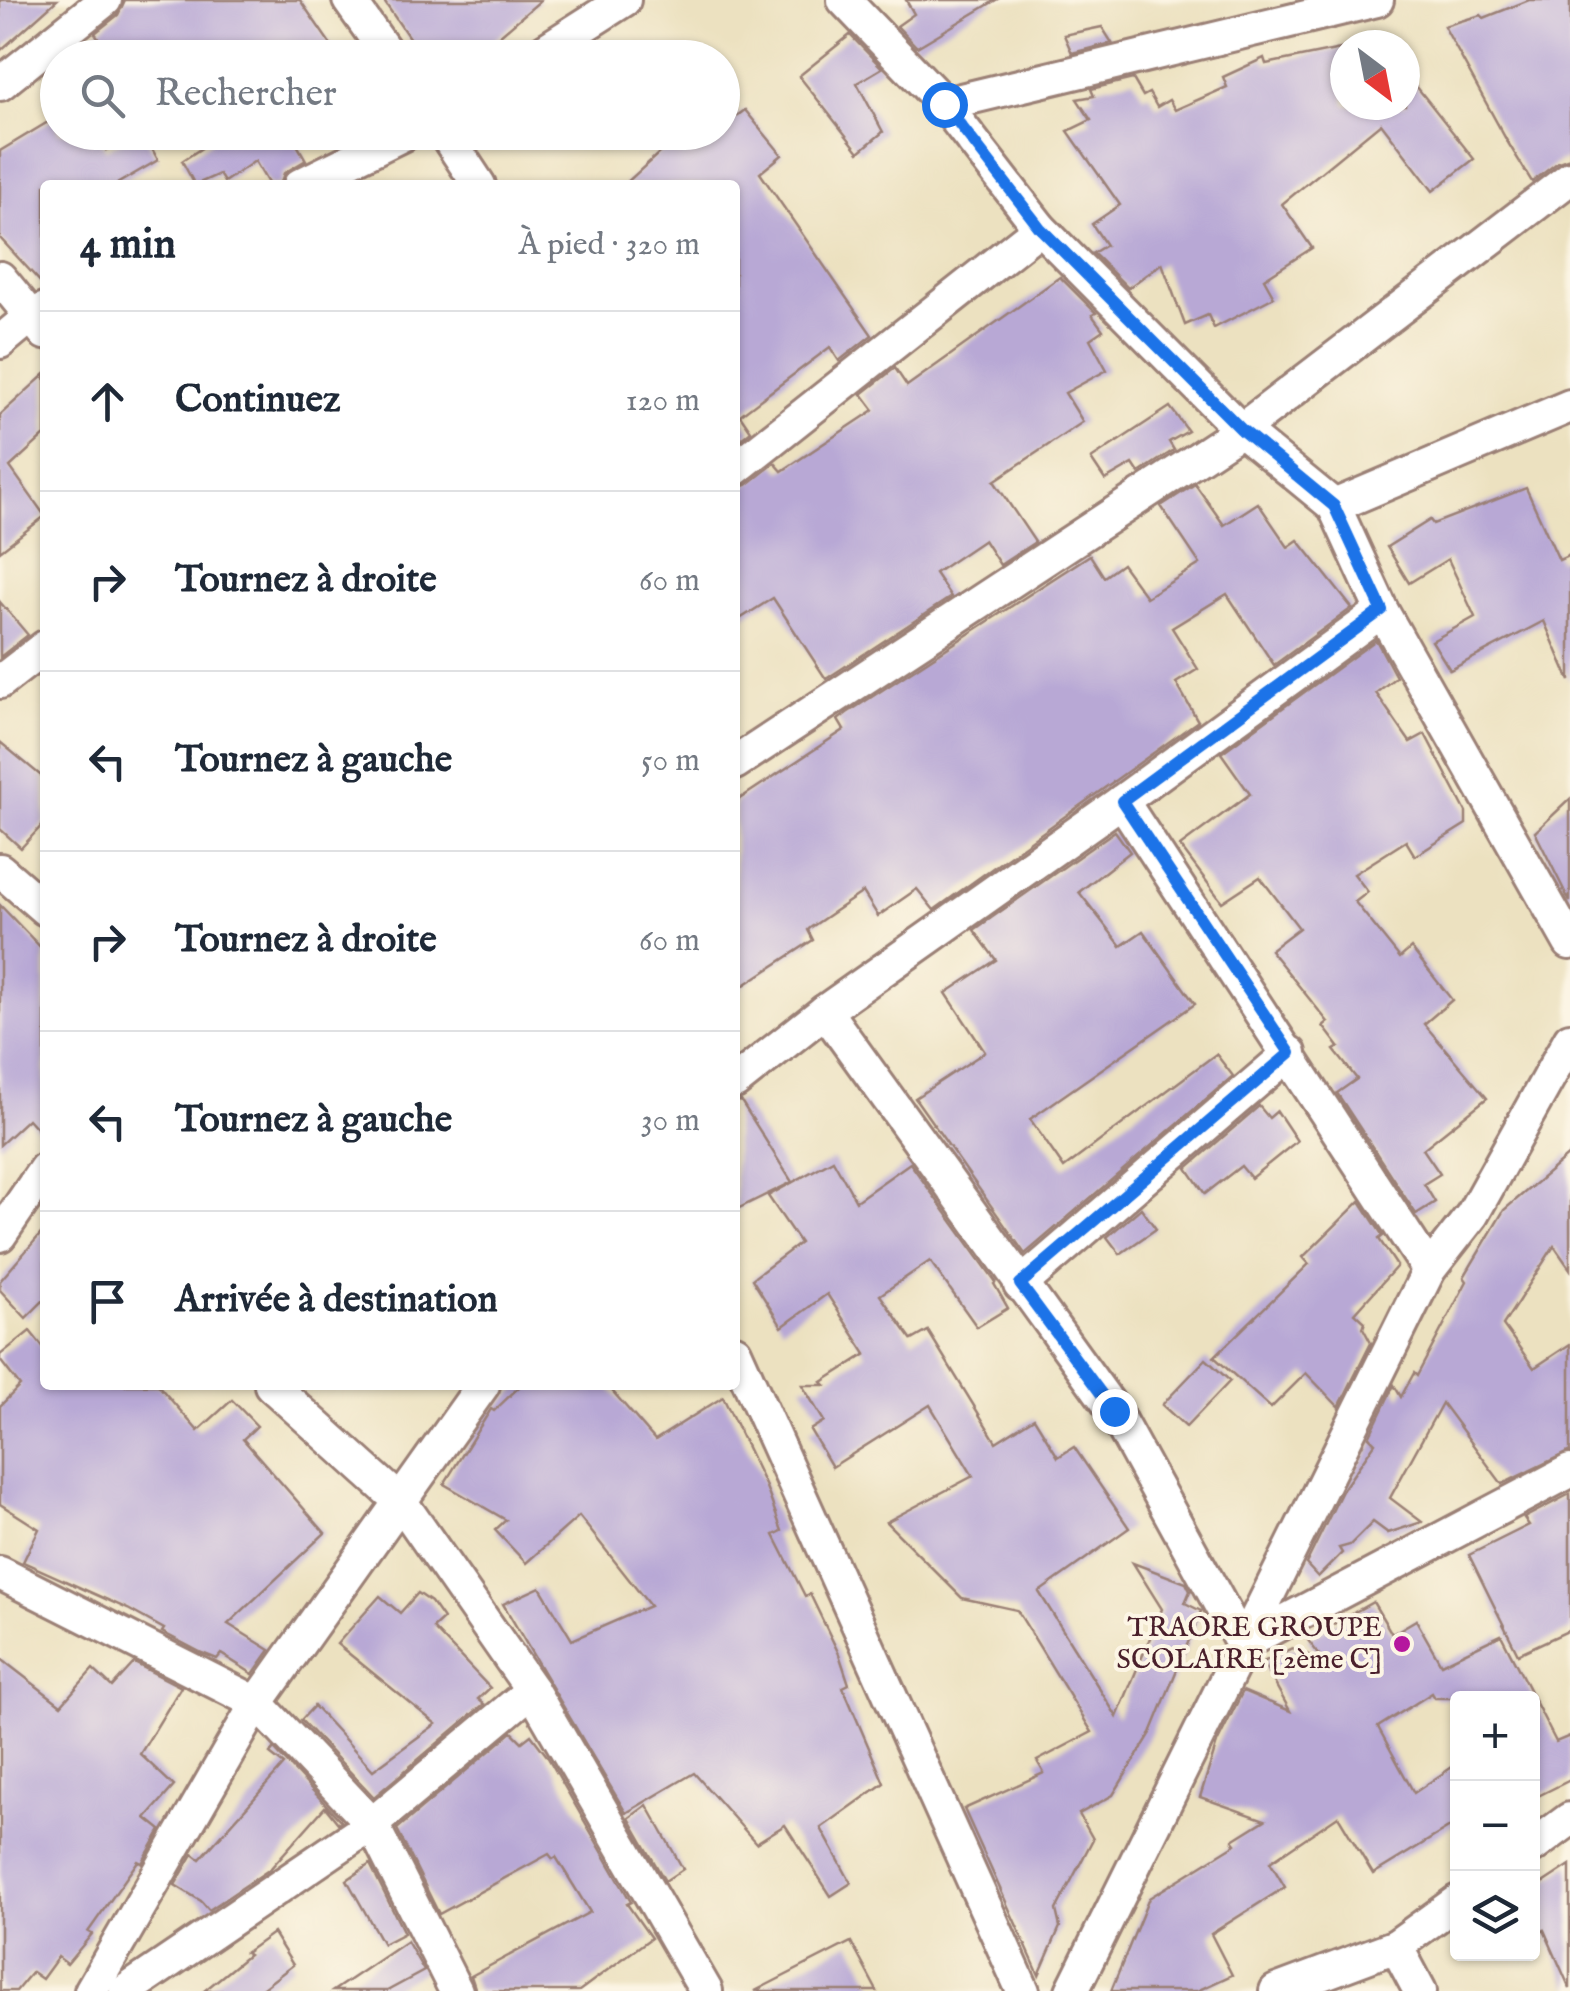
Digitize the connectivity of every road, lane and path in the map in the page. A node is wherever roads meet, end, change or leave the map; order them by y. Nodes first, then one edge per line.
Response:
1 (105, 0) edge
2 (349, 0) edge
3 (624, 0) edge
4 (844, 0) edge
5 (1377, 0) edge
6 (55, 40) edge
7 (377, 40) edge
8 (561, 40) edge
9 (40, 52) edge
10 (0, 84) edge
11 (944, 104) junction
12 (371, 150) edge
13 (456, 150) edge
14 (1570, 178) edge
15 (310, 180) edge
16 (477, 180) edge
17 (1040, 228) junction
18 (0, 278) edge
19 (40, 319) edge
20 (0, 342) edge
21 (1570, 406) edge
22 (1242, 430) junction
23 (740, 464) edge
24 (1334, 506) junction
25 (1382, 610) junction
26 (40, 651) edge
27 (0, 682) edge
28 (740, 759) edge
29 (1122, 801) junction
30 (3, 877) edge
31 (40, 905) edge
32 (1570, 943) edge
33 (824, 1010) junction
34 (1290, 1053) junction
35 (1567, 1056) edge
36 (740, 1078) edge
37 (40, 1179) edge
38 (0, 1235) edge
39 (1429, 1270) junction
40 (1020, 1284) junction
41 (740, 1362) edge
42 (277, 1390) edge
43 (479, 1390) edge
44 (1570, 1471) edge
45 (401, 1502) junction
46 (0, 1574) edge
47 (1242, 1644) junction
48 (532, 1690) junction
49 (257, 1704) junction
50 (1570, 1820) edge
51 (372, 1824) junction
52 (1540, 1841) edge
53 (1450, 1907) edge
54 (1396, 1946) junction
55 (91, 1991) edge
56 (126, 1991) edge
57 (456, 1991) edge
58 (706, 1991) edge
59 (1023, 1991) edge
60 (1072, 1991) edge
61 (1276, 1991) edge
62 (1420, 1991) edge

1 - 6 street
2 - 7 street
3 - 8 street
4 - 11 street
5 - 11 street
9 - 10 street
11 - 17 street
12 - 15 street
13 - 16 street
14 - 22 street
17 - 22 street
17 - 23 street
18 - 19 street
19 - 20 street
21 - 24 street
22 - 24 street
22 - 28 street
24 - 25 street
25 - 29 street
25 - 32 street
26 - 27 street
29 - 33 street
29 - 34 street
30 - 31 street
33 - 36 street
33 - 40 street
34 - 39 street
34 - 40 street
35 - 39 street
37 - 38 street
39 - 47 street
40 - 47 street
41 - 59 street
42 - 45 street
43 - 45 street
44 - 47 street
45 - 48 street
45 - 49 street
46 - 49 street
47 - 60 street
48 - 51 street
48 - 58 street
49 - 51 street
49 - 55 street
50 - 52 street
51 - 56 street
51 - 57 street
53 - 54 street
54 - 61 street
54 - 62 street

